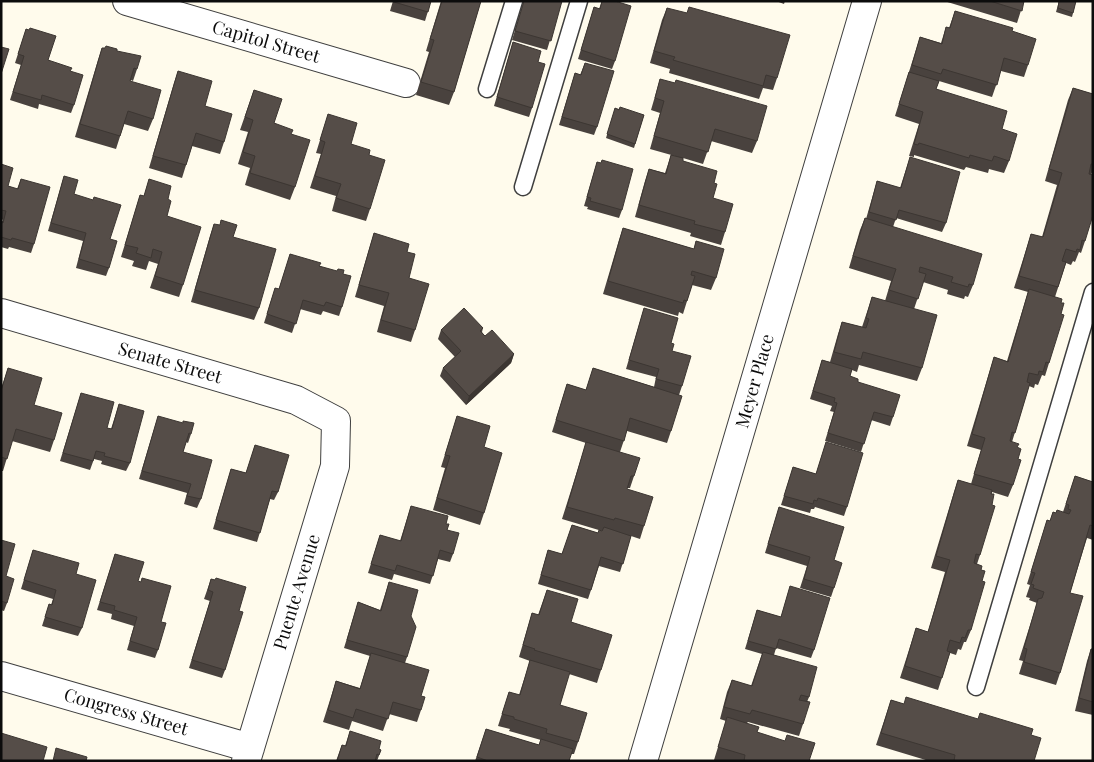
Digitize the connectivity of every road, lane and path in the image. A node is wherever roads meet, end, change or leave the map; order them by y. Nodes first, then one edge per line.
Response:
1 (127, 1) edge
2 (514, 1) edge
3 (579, 1) edge
4 (866, 1) edge
5 (406, 83) dead end
6 (487, 89) dead end
7 (523, 187) dead end
8 (1093, 292) edge
9 (1, 313) edge
10 (336, 421) joint
11 (1, 676) edge
12 (976, 687) dead end
13 (248, 754) edge
14 (643, 761) edge

1 - 5 street, Capitol Street
2 - 6 lane
3 - 7 lane
4 - 14 street, Meyer Place
8 - 12 lane
9 - 10 street, Senate Street
10 - 13 street, Puente Avenue
11 - 13 street, Congress Street

